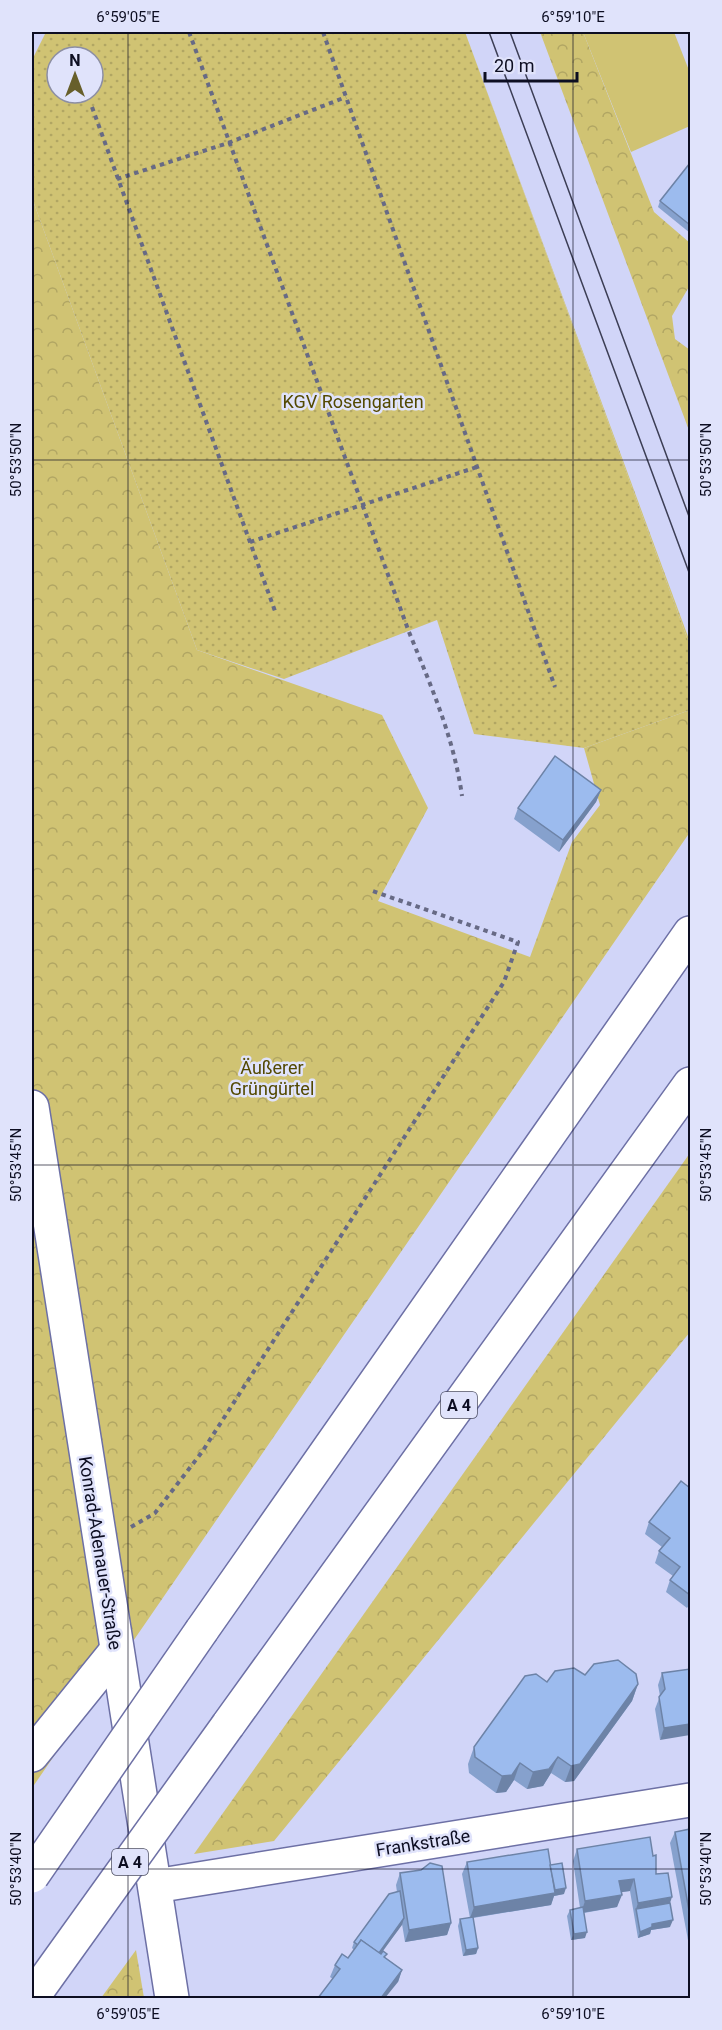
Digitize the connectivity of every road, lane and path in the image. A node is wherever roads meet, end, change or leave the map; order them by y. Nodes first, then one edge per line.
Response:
1 (189, 32) edge
2 (323, 32) edge
3 (346, 97) junction
4 (92, 107) dead end
5 (228, 143) junction
6 (117, 179) junction
7 (477, 467) junction
8 (364, 505) junction
9 (250, 542) junction
10 (275, 611) dead end
11 (555, 687) dead end
12 (462, 796) dead end
13 (370, 890) dead end
14 (690, 933) edge
15 (690, 1084) edge
16 (32, 1107) edge
17 (99, 1546) junction
18 (116, 1651) junction
19 (32, 1755) edge
20 (690, 1800) edge
21 (32, 1876) edge
22 (155, 1886) junction
23 (32, 1998) edge
24 (172, 1998) edge

1 - 5 path
2 - 3 path
3 - 5 path
3 - 7 path
4 - 6 path
5 - 6 path
5 - 8 path
6 - 9 path
7 - 8 path
7 - 11 path
8 - 9 path
8 - 12 path
9 - 10 path
13 - 17 path
14 - 21 main road, bridge
15 - 23 main road, A 4, bridge
16 - 17 main road, Konrad-Adenauer-Straße
17 - 18 main road, Konrad-Adenauer-Straße
18 - 19 main road
18 - 22 main road, Konrad-Adenauer-Straße
20 - 22 main road, Frankstraße
22 - 24 main road, Konrad-Adenauer-Straße

